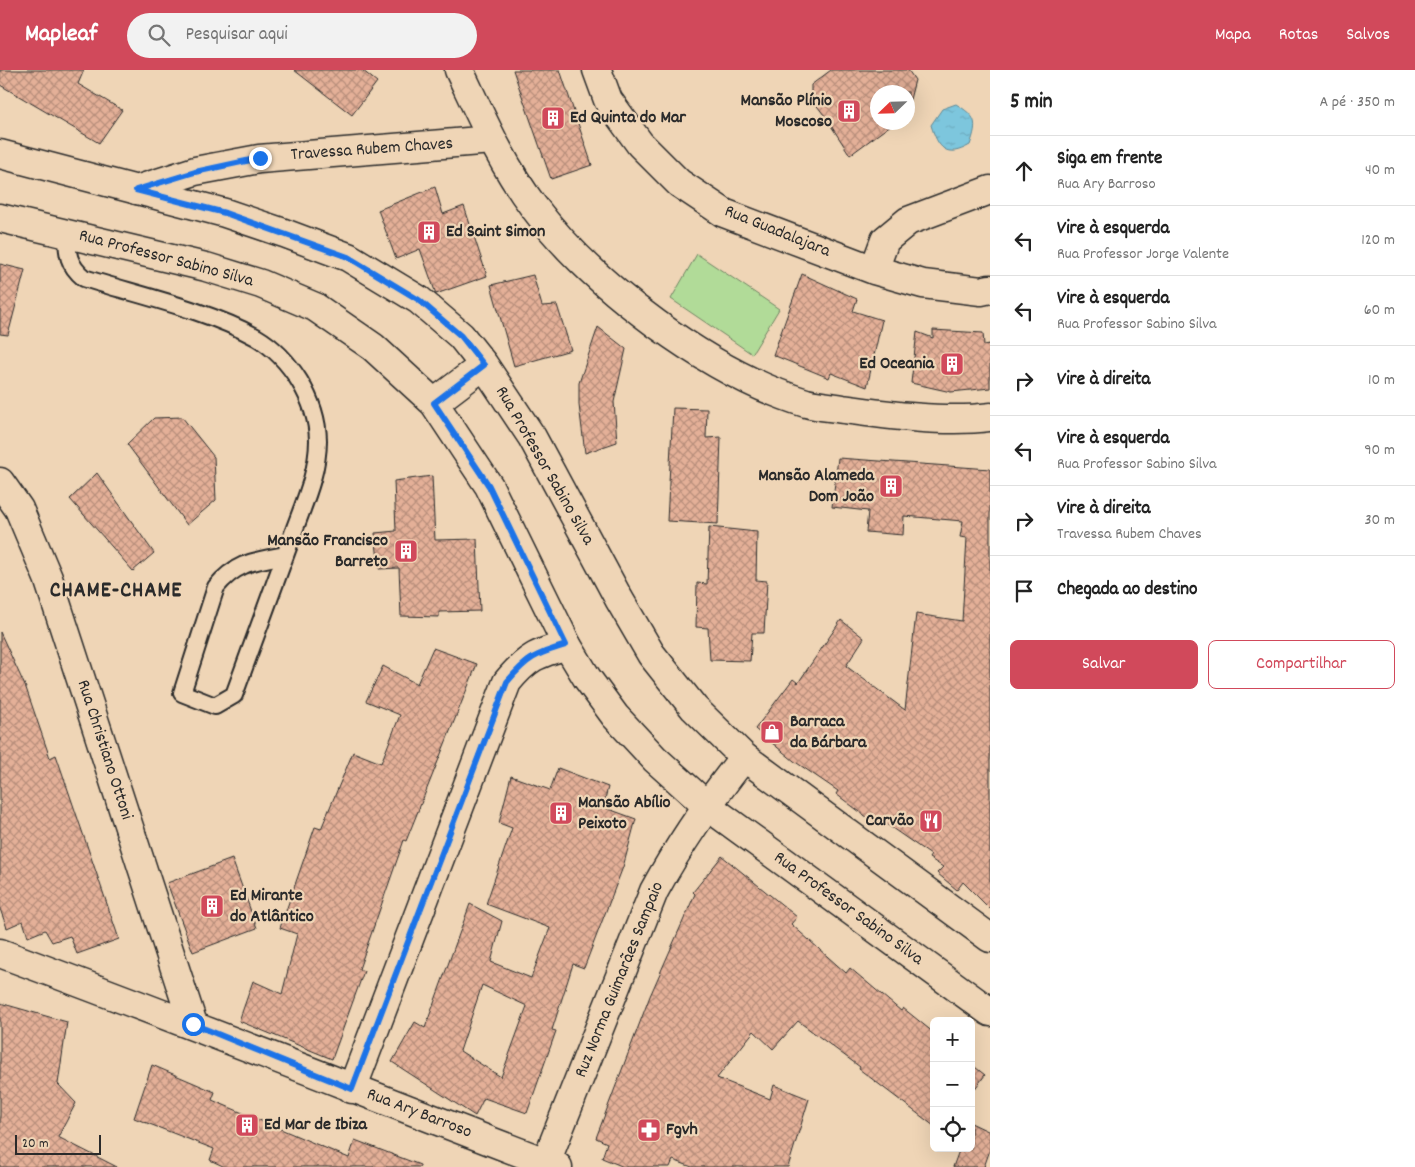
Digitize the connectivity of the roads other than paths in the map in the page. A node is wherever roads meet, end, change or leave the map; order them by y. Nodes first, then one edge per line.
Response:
1 (459, 70) edge
2 (597, 70) edge
3 (492, 140) junction
4 (0, 154) edge
5 (136, 190) junction
6 (990, 190) edge
7 (0, 218) edge
8 (67, 234) junction
9 (874, 270) junction
10 (990, 289) edge
11 (484, 365) junction
12 (434, 403) junction
13 (990, 417) edge
14 (0, 482) edge
15 (285, 555) junction
16 (566, 645) junction
17 (744, 757) junction
18 (706, 805) junction
19 (990, 938) edge
20 (0, 953) edge
21 (990, 1012) edge
22 (193, 1024) junction
23 (352, 1089) junction
24 (552, 1165) edge

1 - 3 street
2 - 9 street, Rua Guadalajara
3 - 5 street, Travessa Rubem Chaves
3 - 13 street
4 - 5 street, Rua Professor Sabino Silva
5 - 11 street, Rua Professor Sabino Silva
6 - 9 street
7 - 8 street, Rua Professor Sabino Silva
8 - 12 street, Rua Professor Sabino Silva
8 - 15 lane
9 - 10 street, Rua Guadalajara
11 - 12 street
11 - 17 street, Rua Professor Sabino Silva
12 - 16 street, Rua Professor Sabino Silva
14 - 22 street, Rua Christiano Ottoni
15 - 15 lane
16 - 18 street, Rua Professor Sabino Silva
16 - 23 street
17 - 18 street
17 - 19 street, Rua Professor Sabino Silva
18 - 21 street, Rua Professor Sabino Silva
18 - 24 street, Ruz Norma Guimarães Sampaio
20 - 22 street, Rua Ary Barroso
22 - 23 street, Rua Ary Barroso
23 - 24 street, Rua Ary Barroso

